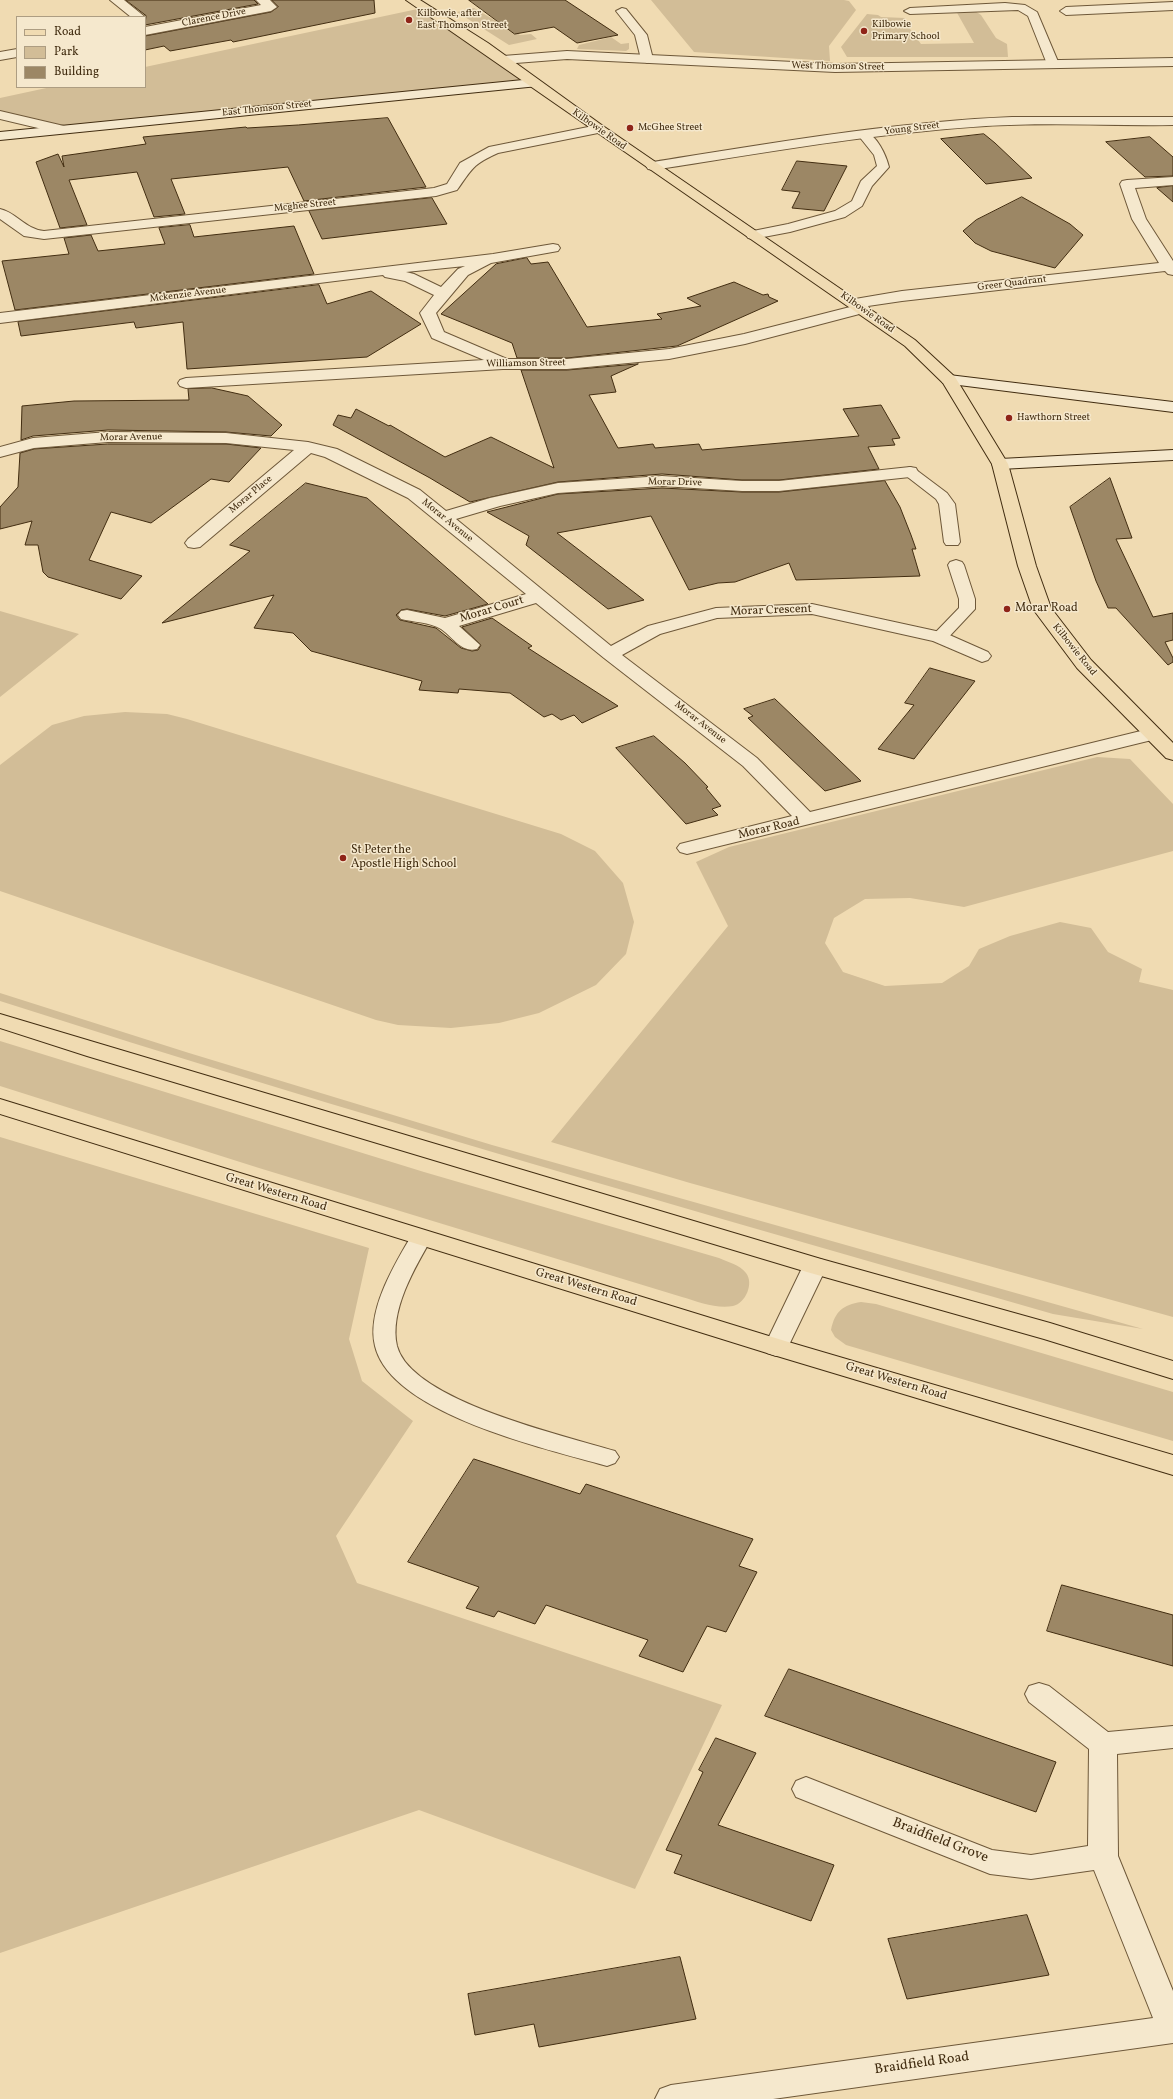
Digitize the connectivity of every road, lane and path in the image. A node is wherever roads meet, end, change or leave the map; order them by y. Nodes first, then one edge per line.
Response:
1 (116, 0) edge
2 (262, 0) edge
3 (412, 0) edge
4 (1173, 6) edge
5 (251, 11) junction
6 (622, 11) dead end
7 (910, 11) dead end
8 (1066, 11) dead end
9 (138, 16) edge
10 (266, 22) dead end
11 (151, 30) edge
12 (16, 53) edge
13 (0, 56) edge
14 (647, 59) junction
15 (503, 60) junction
16 (1173, 62) edge
17 (1053, 64) junction
18 (533, 83) junction
19 (0, 115) edge
20 (1173, 121) edge
21 (59, 129) junction
22 (598, 129) junction
23 (864, 135) junction
24 (0, 136) edge
25 (654, 166) junction
26 (1173, 181) edge
27 (0, 213) edge
28 (753, 235) junction
29 (553, 248) dead end
30 (493, 258) junction
31 (1171, 268) edge
32 (376, 271) junction
33 (443, 294) junction
34 (858, 307) junction
35 (0, 318) edge
36 (504, 364) junction
37 (950, 380) junction
38 (186, 383) dead end
39 (1173, 407) edge
40 (308, 447) junction
41 (0, 452) edge
42 (1173, 455) edge
43 (1000, 464) junction
44 (910, 472) joint
45 (442, 518) junction
46 (952, 542) dead end
47 (194, 543) dead end
48 (956, 565) dead end
49 (539, 596) junction
50 (407, 615) dead end
51 (446, 624) junction
52 (939, 637) junction
53 (471, 645) dead end
54 (610, 654) junction
55 (982, 656) dead end
56 (1153, 734) junction
57 (1173, 754) edge
58 (807, 820) junction
59 (687, 848) dead end
60 (0, 1021) edge
61 (0, 1106) edge
62 (421, 1238) junction
63 (815, 1266) junction
64 (776, 1347) junction
65 (1173, 1370) edge
66 (606, 1457) dead end
67 (1173, 1465) edge
68 (1039, 1694) dead end
69 (1173, 1737) edge
70 (1103, 1744) junction
71 (806, 1789) dead end
72 (1103, 1856) junction
73 (1173, 2029) edge
74 (748, 2094) edge
75 (671, 2099) edge

1 - 9 street
2 - 5 street, Clarence Drive
3 - 15 main road, Kilbowie Road
4 - 8 street
5 - 10 street
5 - 11 street, Clarence Drive
6 - 14 lane
7 - 17 lane
12 - 13 street
14 - 15 street, West Thomson Street
14 - 17 street, West Thomson Street
15 - 18 main road, Kilbowie Road
16 - 17 street, West Thomson Street
18 - 21 street, East Thomson Street
18 - 22 main road, Kilbowie Road
19 - 21 street
20 - 23 street, Young Street
21 - 24 street, East Thomson Street
22 - 25 main road, Kilbowie Road
22 - 27 street, Mcghee Street
23 - 25 street, Young Street
23 - 28 lane
25 - 28 main road, Kilbowie Road
26 - 31 street, Greer Quadrant
28 - 34 main road, Kilbowie Road
29 - 30 street, Mckenzie Avenue
30 - 32 street, Mckenzie Avenue
30 - 33 street, Mckenzie Avenue
31 - 34 street, Greer Quadrant
32 - 33 street, Mckenzie Avenue
32 - 35 street, Mckenzie Avenue
33 - 36 street, Mckenzie Avenue
34 - 36 street, Williamson Street
34 - 37 main road, Kilbowie Road
36 - 38 street, Williamson Street
37 - 39 street
37 - 43 main road, Kilbowie Road
40 - 41 street, Morar Avenue
40 - 45 street, Morar Avenue
40 - 47 street, Morar Place
42 - 43 street
43 - 56 main road, Kilbowie Road
44 - 45 street, Morar Drive
44 - 46 lane
45 - 49 street, Morar Avenue
48 - 52 lane
49 - 51 street, Morar Court
49 - 54 street, Morar Avenue
50 - 51 street, Morar Court
51 - 53 street, Morar Court
52 - 54 street, Morar Crescent
52 - 55 street, Morar Crescent
54 - 58 street, Morar Avenue
56 - 57 main road, Kilbowie Road
56 - 58 street, Morar Road
58 - 59 street, Morar Road
60 - 63 main road
61 - 62 main road, Great Western Road
62 - 64 main road, Great Western Road
62 - 66 lane
63 - 64 street
63 - 65 main road
64 - 67 main road, Great Western Road
68 - 70 street
69 - 70 street
70 - 72 street
71 - 72 street, Braidfield Grove
72 - 73 street
73 - 74 street, Braidfield Road
74 - 75 street, Braidfield Road

